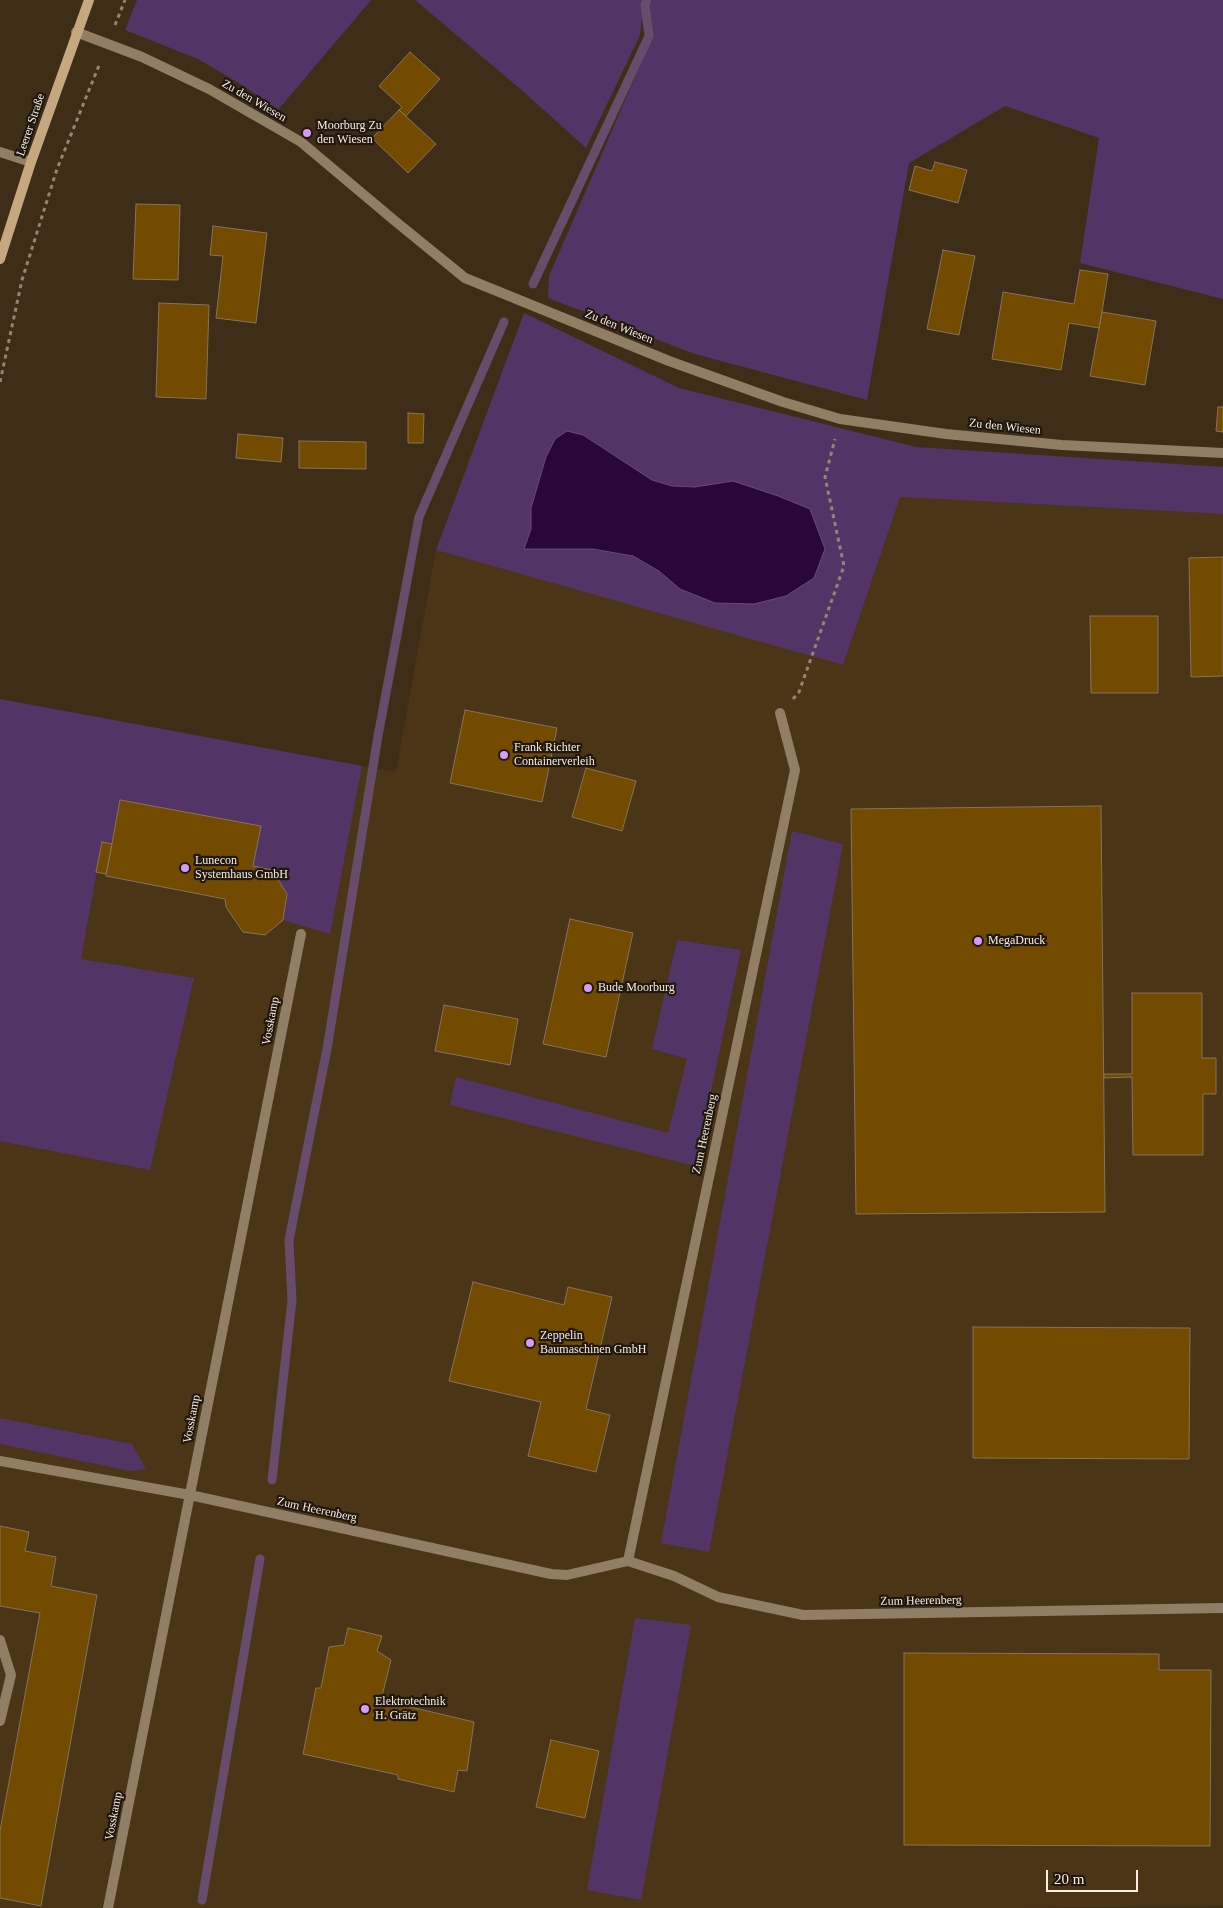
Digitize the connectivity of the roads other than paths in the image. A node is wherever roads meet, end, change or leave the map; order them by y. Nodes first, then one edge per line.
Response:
1 (89, 0) edge
2 (76, 32) junction
3 (0, 152) edge
4 (31, 162) junction
5 (0, 259) edge
6 (1223, 453) edge
7 (780, 713) road end
8 (301, 934) dead end
9 (0, 1461) edge
10 (190, 1496) junction
11 (628, 1561) junction
12 (1223, 1608) edge
13 (0, 1640) edge
14 (0, 1721) edge
15 (108, 1908) edge

1 - 2 main road, Leerer Straße
2 - 4 main road, Leerer Straße
2 - 6 street, Zu den Wiesen
3 - 4 street
4 - 5 main road, Leerer Straße
7 - 11 street, Zum Heerenberg
8 - 10 street, Vosskamp
9 - 10 street, Zum Heerenberg
10 - 11 street, Zum Heerenberg
10 - 15 street, Vosskamp
11 - 12 street, Zum Heerenberg
13 - 14 street

